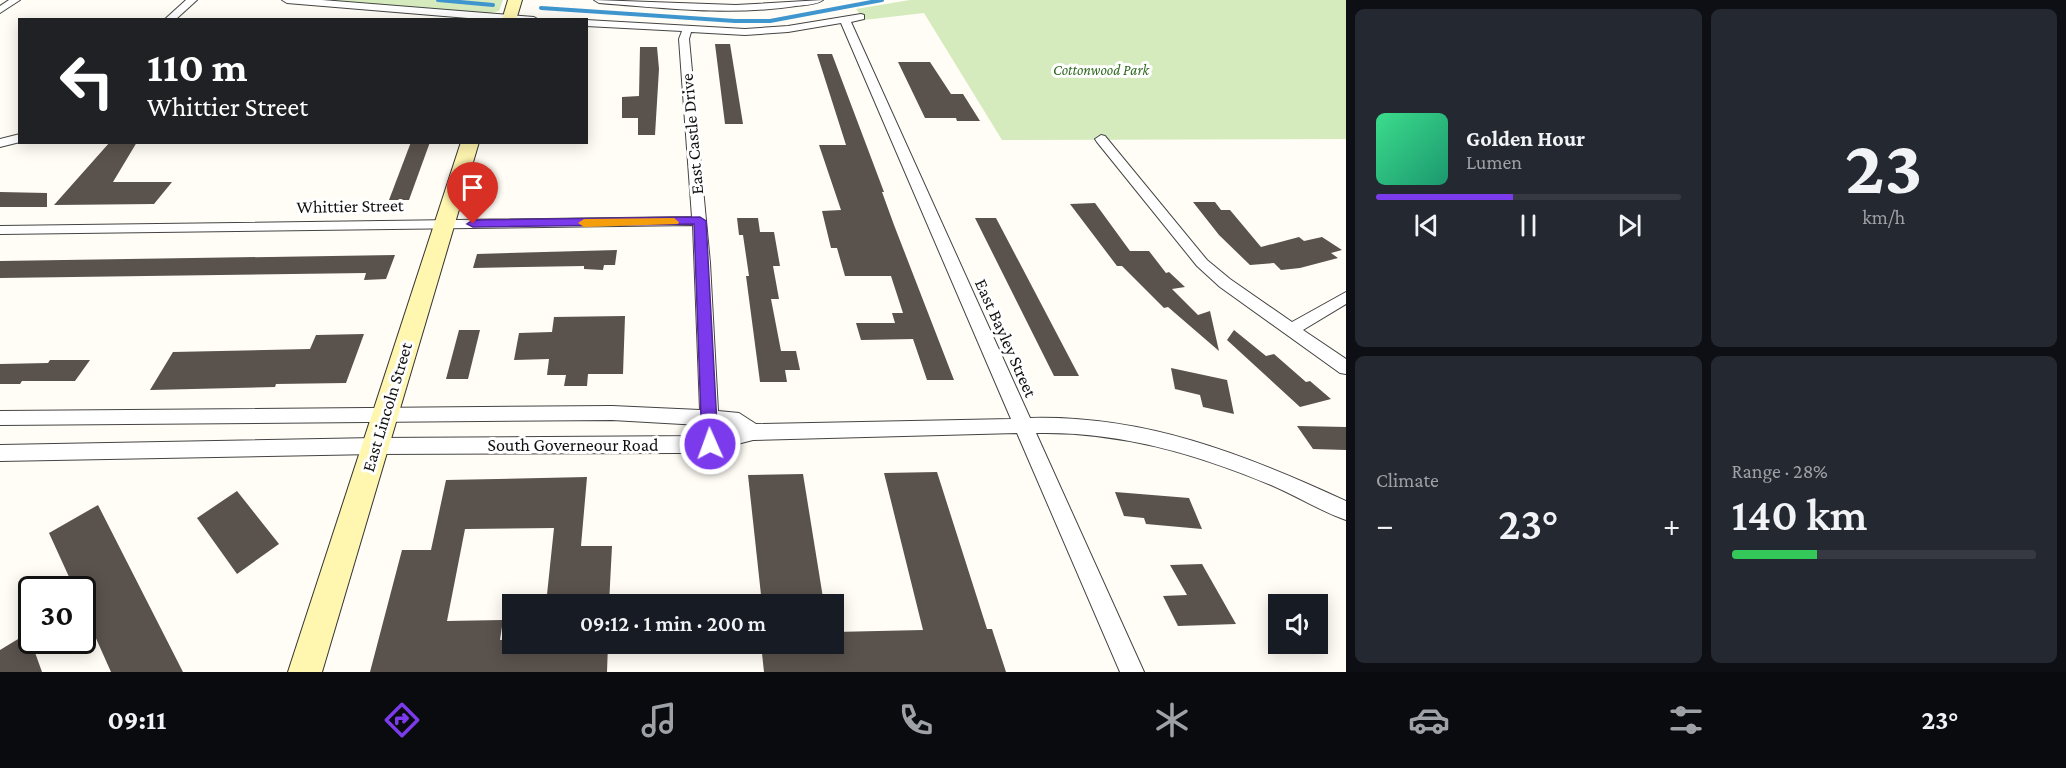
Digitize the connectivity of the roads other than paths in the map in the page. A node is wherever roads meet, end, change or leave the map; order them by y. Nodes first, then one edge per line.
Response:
1 (15, 0) edge
2 (192, 0) edge
3 (286, 0) edge
4 (515, 0) edge
5 (599, 0) edge
6 (818, 0) edge
7 (0, 10) edge
8 (456, 14) junction
9 (171, 18) edge
10 (447, 18) edge
11 (498, 18) edge
12 (509, 18) edge
13 (588, 23) edge
14 (687, 30) junction
15 (18, 138) edge
16 (1101, 139) dead end
17 (0, 143) edge
18 (469, 144) edge
19 (700, 221) junction
20 (444, 224) junction
21 (0, 230) edge
22 (1346, 297) edge
23 (1292, 330) junction
24 (1346, 368) edge
25 (384, 416) junction
26 (0, 418) edge
27 (709, 418) junction
28 (1024, 425) junction
29 (753, 432) junction
30 (710, 444) junction
31 (375, 446) junction
32 (0, 453) edge
33 (1346, 511) edge
34 (305, 672) edge
35 (1132, 672) edge

1 - 7 street
2 - 9 street
3 - 8 street
4 - 12 street
5 - 6 street
8 - 10 street
8 - 11 street
13 - 14 street
14 - 19 street, East Castle Drive
14 - 28 street, East Bayley Street
15 - 17 street
16 - 23 street
18 - 20 street, East Lincoln Street
19 - 20 street, Whittier Street
19 - 27 street, East Castle Drive
20 - 21 street, Whittier Street
20 - 25 street, East Lincoln Street
22 - 23 street
23 - 24 street
25 - 26 street, South Governeour Road
25 - 27 street, South Governeour Road
25 - 31 street, East Lincoln Street
27 - 29 street
27 - 30 street, East Castle Drive
28 - 29 street, South Governeour Road
28 - 33 street, South Governeour Road
28 - 35 street, East Bayley Street
29 - 30 street, South Governeour Road
30 - 31 street, South Governeour Road
31 - 32 street, South Governeour Road
31 - 34 street, East Lincoln Street

